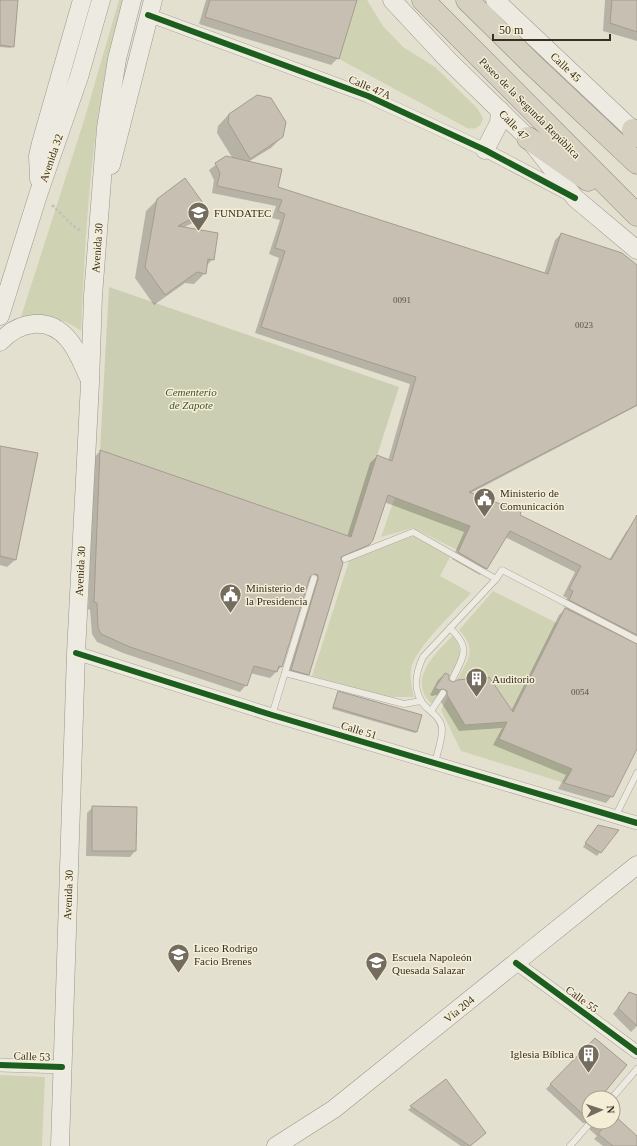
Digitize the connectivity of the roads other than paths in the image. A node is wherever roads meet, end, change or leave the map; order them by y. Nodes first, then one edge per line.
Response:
1 (82, 0) edge
2 (101, 0) edge
3 (132, 0) edge
4 (392, 0) edge
5 (423, 0) edge
6 (467, 0) edge
7 (495, 0) edge
8 (150, 7) edge
9 (500, 110) junction
10 (636, 133) edge
11 (528, 138) junction
12 (485, 150) junction
13 (637, 163) edge
14 (39, 192) junction
15 (101, 192) junction
16 (575, 198) junction
17 (635, 213) edge
18 (637, 250) edge
19 (0, 316) edge
20 (0, 342) edge
21 (90, 383) junction
22 (345, 560) dead end
23 (314, 578) dead end
24 (496, 579) junction
25 (450, 628) junction
26 (637, 640) edge
27 (76, 653) junction
28 (285, 673) junction
29 (453, 678) dead end
30 (443, 693) dead end
31 (421, 701) junction
32 (431, 711) junction
33 (272, 715) junction
34 (435, 763) junction
35 (637, 773) edge
36 (615, 817) junction
37 (637, 823) edge
38 (637, 865) edge
39 (516, 963) junction
40 (637, 1052) edge
41 (0, 1065) edge
42 (62, 1067) junction
43 (637, 1069) edge
44 (619, 1090) edge
45 (584, 1130) edge
46 (60, 1146) edge
47 (276, 1146) edge
48 (570, 1146) edge

1 - 14 main road
2 - 14 main road, Avenida 32
3 - 15 main road, Avenida 30
4 - 9 main road, Calle 47
5 - 17 highway, Paseo de la Segunda República
6 - 13 highway
7 - 10 main road, Calle 45
8 - 12 street, Calle 47A
8 - 15 main road
9 - 11 main road, Calle 47
9 - 12 main road
11 - 16 main road, Calle 47
11 - 17 highway
12 - 16 street, Calle 47A
14 - 19 main road, Avenida 32
15 - 21 main road, Avenida 30
16 - 18 main road, Calle 47
20 - 21 main road
21 - 27 main road, Avenida 30
22 - 24 lane
23 - 28 lane
24 - 25 lane
24 - 26 lane
25 - 29 lane
25 - 31 lane
27 - 33 street, Calle 51
27 - 42 main road, Avenida 30
28 - 31 lane
28 - 33 lane
30 - 32 lane
31 - 32 lane
32 - 34 lane
33 - 34 street, Calle 51
34 - 36 street, Calle 51
35 - 36 lane
36 - 37 street, Calle 51
38 - 39 main road, Vía 204
39 - 40 street, Calle 55
39 - 47 main road, Vía 204
41 - 42 street, Calle 53
42 - 46 main road, Avenida 30
43 - 44 lane
45 - 48 lane

